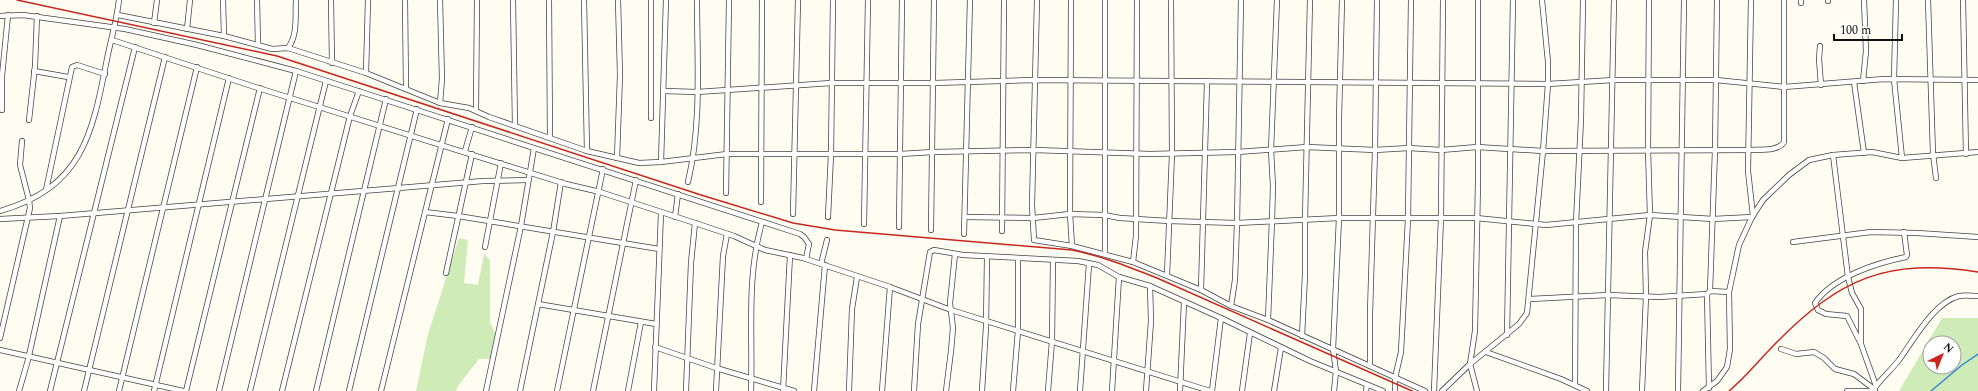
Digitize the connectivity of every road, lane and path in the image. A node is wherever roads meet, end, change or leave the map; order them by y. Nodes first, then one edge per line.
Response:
1 (119, 0) edge
2 (157, 0) edge
3 (190, 0) edge
4 (223, 0) edge
5 (257, 0) edge
6 (296, 0) edge
7 (331, 0) edge
8 (368, 0) edge
9 (405, 0) edge
10 (440, 0) edge
11 (477, 0) edge
12 (513, 0) edge
13 (549, 0) edge
14 (584, 0) edge
15 (618, 0) edge
16 (651, 0) edge
17 (666, 0) edge
18 (697, 0) edge
19 (729, 0) edge
20 (762, 0) edge
21 (798, 0) edge
22 (833, 0) edge
23 (868, 0) edge
24 (902, 0) edge
25 (934, 0) edge
26 (970, 0) edge
27 (1004, 0) edge
28 (1037, 0) edge
29 (1071, 0) edge
30 (1106, 0) edge
31 (1138, 0) edge
32 (1171, 0) edge
33 (1241, 0) edge
34 (1277, 0) edge
35 (1310, 0) edge
36 (1342, 0) edge
37 (1377, 0) edge
38 (1411, 0) edge
39 (1443, 0) edge
40 (1478, 0) edge
41 (1513, 0) edge
42 (1542, 0) edge
43 (1583, 0) edge
44 (1614, 0) edge
45 (1649, 0) edge
46 (1684, 0) edge
47 (1717, 0) edge
48 (1751, 0) edge
49 (1784, 0) edge
50 (1864, 0) edge
51 (1896, 0) edge
52 (1928, 0) edge
53 (1963, 0) edge
54 (8, 15) junction
55 (118, 15) junction
56 (0, 16) edge
57 (37, 16) junction
58 (154, 23) junction
59 (114, 28) junction
60 (187, 29) junction
61 (224, 36) junction
62 (112, 40) junction
63 (258, 45) junction
64 (1820, 46) dead end
65 (135, 47) junction
66 (288, 48) junction
67 (165, 57) junction
68 (332, 62) junction
69 (197, 66) junction
70 (34, 71) junction
71 (296, 71) junction
72 (366, 73) junction
73 (105, 74) junction
74 (68, 77) junction
75 (229, 78) junction
76 (1894, 79) junction
77 (1036, 80) junction
78 (1614, 80) junction
79 (1649, 80) junction
80 (1684, 80) junction
81 (1716, 80) junction
82 (1931, 80) junction
83 (1963, 80) junction
84 (1978, 80) edge
85 (326, 81) junction
86 (1071, 81) junction
87 (1105, 81) junction
88 (1137, 81) junction
89 (1172, 81) junction
90 (1308, 81) junction
91 (1340, 81) junction
92 (1376, 81) junction
93 (1863, 81) junction
94 (1002, 82) junction
95 (1207, 82) junction
96 (1240, 82) junction
97 (1273, 82) junction
98 (1854, 82) junction
99 (831, 83) junction
100 (866, 83) junction
101 (902, 83) junction
102 (934, 83) junction
103 (968, 83) junction
104 (1410, 83) junction
105 (1442, 83) junction
106 (1478, 83) junction
107 (1511, 83) junction
108 (1581, 83) junction
109 (1548, 84) junction
110 (1750, 84) junction
111 (796, 85) junction
112 (1821, 85) junction
113 (1784, 87) junction
114 (260, 88) junction
115 (406, 88) junction
116 (762, 88) junction
117 (728, 90) junction
118 (359, 91) junction
119 (664, 91) junction
120 (697, 92) junction
121 (289, 97) junction
122 (386, 99) junction
123 (440, 103) junction
124 (319, 107) junction
125 (417, 109) junction
126 (2, 110) dead end
127 (476, 110) junction
128 (350, 116) junction
129 (651, 118) dead end
130 (448, 119) junction
131 (29, 120) dead end
132 (380, 125) junction
133 (515, 126) junction
134 (472, 127) junction
135 (410, 135) junction
136 (550, 137) junction
137 (22, 141) dead end
138 (441, 144) junction
139 (1477, 146) junction
140 (1307, 147) junction
141 (534, 148) junction
142 (1339, 148) junction
143 (1409, 148) junction
144 (1511, 149) junction
145 (1002, 150) junction
146 (1034, 150) junction
147 (1071, 150) junction
148 (1271, 150) junction
149 (1375, 150) junction
150 (1441, 150) junction
151 (1580, 150) junction
152 (1612, 150) junction
153 (1648, 150) junction
154 (1681, 150) junction
155 (1715, 150) junction
156 (1748, 150) junction
157 (587, 151) junction
158 (965, 151) junction
159 (1105, 151) junction
160 (1543, 151) junction
161 (465, 152) junction
162 (933, 152) junction
163 (1205, 152) junction
164 (1237, 152) junction
165 (1978, 152) edge
166 (1864, 153) junction
167 (472, 154) junction
168 (726, 154) junction
169 (762, 154) junction
170 (796, 154) junction
171 (831, 154) junction
172 (865, 154) junction
173 (900, 154) junction
174 (1136, 154) junction
175 (1172, 154) junction
176 (1933, 154) junction
177 (1966, 154) junction
178 (1833, 156) junction
179 (694, 157) junction
180 (617, 158) junction
181 (1902, 158) junction
182 (661, 162) junction
183 (501, 163) junction
184 (603, 169) junction
185 (530, 171) junction
186 (1936, 178) dead end
187 (497, 180) junction
188 (528, 180) junction
189 (636, 180) junction
190 (561, 182) junction
191 (688, 182) dead end
192 (465, 183) junction
193 (431, 185) junction
194 (398, 187) junction
195 (46, 190) junction
196 (364, 190) junction
197 (600, 192) junction
198 (726, 193) dead end
199 (330, 194) junction
200 (678, 194) junction
201 (297, 196) junction
202 (266, 198) junction
203 (29, 200) junction
204 (232, 202) junction
205 (761, 202) dead end
206 (632, 203) junction
207 (199, 205) junction
208 (163, 207) junction
209 (128, 210) junction
210 (0, 211) edge
211 (94, 212) junction
212 (425, 212) junction
213 (661, 212) junction
214 (793, 214) dead end
215 (1070, 214) junction
216 (1104, 215) junction
217 (1650, 215) junction
218 (60, 216) junction
219 (458, 216) junction
220 (1753, 216) junction
221 (675, 217) junction
222 (828, 217) dead end
223 (965, 217) junction
224 (1002, 217) junction
225 (28, 218) junction
226 (1033, 218) junction
227 (1339, 218) junction
228 (1372, 218) junction
229 (1441, 218) junction
230 (1476, 218) junction
231 (1610, 218) junction
232 (1680, 218) junction
233 (1713, 218) junction
234 (0, 219) edge
235 (1136, 219) junction
236 (1408, 219) junction
237 (1272, 220) junction
238 (1305, 220) junction
239 (490, 221) junction
240 (1169, 221) junction
241 (1510, 221) junction
242 (762, 222) junction
243 (1204, 222) junction
244 (695, 223) junction
245 (1237, 223) junction
246 (1576, 223) junction
247 (864, 224) dead end
248 (1536, 225) junction
249 (521, 226) junction
250 (899, 227) dead end
251 (931, 230) dead end
252 (1002, 231) dead end
253 (553, 232) junction
254 (1904, 232) junction
255 (727, 234) junction
256 (964, 234) dead end
257 (1842, 235) junction
258 (1978, 237) edge
259 (588, 238) junction
260 (827, 240) dead end
261 (1793, 242) dead end
262 (624, 244) junction
263 (755, 246) junction
264 (1072, 246) junction
265 (485, 247) dead end
266 (659, 249) junction
267 (955, 254) junction
268 (1104, 254) junction
269 (790, 255) junction
270 (988, 257) junction
271 (806, 259) junction
272 (1018, 259) junction
273 (1053, 261) junction
274 (1132, 262) junction
275 (1089, 264) junction
276 (823, 265) junction
277 (446, 273) dead end
278 (1167, 275) junction
279 (857, 276) junction
280 (1119, 277) junction
281 (1848, 277) junction
282 (1150, 286) junction
283 (890, 287) junction
284 (1201, 290) junction
285 (1729, 292) junction
286 (1708, 293) junction
287 (1608, 294) junction
288 (1576, 296) junction
289 (1646, 296) junction
290 (1678, 296) junction
291 (1978, 296) edge
292 (923, 299) junction
293 (1530, 299) junction
294 (1184, 302) junction
295 (538, 304) junction
296 (1231, 306) junction
297 (573, 310) junction
298 (951, 310) junction
299 (609, 316) junction
300 (1221, 318) junction
301 (1268, 320) junction
302 (986, 321) junction
303 (641, 322) junction
304 (656, 324) junction
305 (1018, 331) junction
306 (1250, 333) junction
307 (1507, 335) junction
308 (1302, 336) junction
309 (0, 338) edge
310 (1052, 341) junction
311 (1861, 344) junction
312 (655, 347) junction
313 (1281, 348) junction
314 (1333, 349) junction
315 (1781, 349) dead end
316 (0, 350) edge
317 (1082, 351) junction
318 (1486, 352) junction
319 (29, 356) junction
320 (688, 358) junction
321 (1114, 361) junction
322 (58, 362) junction
323 (1470, 364) junction
324 (1370, 366) junction
325 (716, 368) junction
326 (89, 370) junction
327 (1147, 370) junction
328 (1336, 371) junction
329 (122, 376) junction
330 (1395, 378) junction
331 (752, 379) junction
332 (1180, 381) junction
333 (155, 385) junction
334 (1367, 385) junction
335 (1575, 385) junction
336 (1709, 388) junction
337 (783, 389) edge
338 (1874, 389) edge
339 (19, 391) edge
340 (50, 391) edge
341 (84, 391) edge
342 (119, 391) edge
343 (154, 391) edge
344 (183, 391) edge
345 (186, 391) edge
346 (219, 391) edge
347 (250, 391) edge
348 (282, 391) edge
349 (316, 391) edge
350 (349, 391) edge
351 (381, 391) edge
352 (486, 391) edge
353 (520, 391) edge
354 (557, 391) edge
355 (593, 391) edge
356 (628, 391) edge
357 (654, 391) edge
358 (686, 391) edge
359 (716, 391) edge
360 (751, 391) edge
361 (794, 391) edge
362 (814, 391) edge
363 (848, 391) edge
364 (882, 391) edge
365 (914, 391) edge
366 (946, 391) edge
367 (982, 391) edge
368 (1013, 391) edge
369 (1048, 391) edge
370 (1080, 391) edge
371 (1112, 391) edge
372 (1146, 391) edge
373 (1180, 391) edge
374 (1211, 391) edge
375 (1242, 391) edge
376 (1274, 391) edge
377 (1334, 391) edge
378 (1366, 391) edge
379 (1384, 391) edge
380 (1395, 391) edge
381 (1425, 391) edge
382 (1434, 391) edge
383 (1442, 391) edge
384 (1477, 391) edge
385 (1587, 391) edge
386 (1606, 391) edge
387 (1642, 391) edge
388 (1678, 391) edge
389 (1704, 391) edge
390 (1847, 391) edge

1 - 55 street
2 - 58 street
3 - 60 street
4 - 61 street
5 - 63 street
6 - 66 street
7 - 68 street
8 - 72 street
9 - 115 street
10 - 123 street
11 - 127 street
12 - 133 street
13 - 136 street
14 - 157 street
15 - 180 street
16 - 129 street
17 - 119 street
18 - 120 street
19 - 117 street
20 - 116 street
21 - 111 street
22 - 99 street
23 - 100 street
24 - 101 street
25 - 102 street
26 - 103 street
27 - 94 street
28 - 77 street
29 - 86 street
30 - 87 street
31 - 88 street
32 - 89 street
33 - 96 street
34 - 97 street
35 - 90 street
36 - 91 street
37 - 92 street
38 - 104 street
39 - 105 street
40 - 106 street
41 - 107 street
42 - 109 street
43 - 108 street
44 - 78 street
45 - 79 street
46 - 80 street
47 - 81 street
48 - 110 street
49 - 113 street
50 - 93 street
51 - 76 street
52 - 82 street
53 - 83 street
54 - 56 street
54 - 57 street
54 - 126 street
55 - 58 street
55 - 59 street
57 - 59 street
57 - 70 street
58 - 60 street
59 - 62 street
59 - 71 street
60 - 61 street
61 - 63 street
62 - 65 street
62 - 73 street
63 - 66 street
64 - 112 street
65 - 67 street
65 - 211 street
66 - 68 street
67 - 69 street
67 - 209 street
68 - 72 street
69 - 75 street
69 - 208 street
70 - 74 street
70 - 131 street
71 - 85 street
71 - 121 street
72 - 115 street
73 - 74 street
73 - 195 street
74 - 195 street
75 - 114 street
75 - 207 street
76 - 82 street
76 - 93 street
76 - 181 street
77 - 86 street
77 - 94 street
77 - 146 street
78 - 79 street
78 - 108 street
78 - 152 street
79 - 80 street
79 - 153 street
80 - 81 street
80 - 154 street
81 - 110 street
81 - 155 street
82 - 83 street
82 - 176 street
83 - 84 street
83 - 177 street
85 - 118 street
85 - 124 street
86 - 87 street
86 - 147 street
87 - 88 street
87 - 159 street
88 - 89 street
88 - 174 street
89 - 95 street
89 - 175 street
90 - 91 street
90 - 97 street
90 - 140 street
91 - 92 street
91 - 142 street
92 - 104 street
92 - 149 street
93 - 98 street
94 - 103 street
94 - 145 street
95 - 96 street
95 - 163 street
96 - 97 street
96 - 164 street
97 - 148 street
98 - 112 street
98 - 166 street
99 - 100 street
99 - 111 street
99 - 171 street
100 - 101 street
100 - 172 street
101 - 102 street
101 - 173 street
102 - 103 street
102 - 162 street
103 - 158 street
104 - 105 street
104 - 143 street
105 - 106 street
105 - 150 street
106 - 107 street
106 - 139 street
107 - 109 street
107 - 144 street
108 - 109 street
108 - 151 street
109 - 160 street
110 - 113 street
110 - 156 street
111 - 116 street
111 - 170 street
112 - 113 street
113 - 156 street
114 - 121 street
114 - 204 street
115 - 123 street
116 - 117 street
116 - 169 street
117 - 120 street
117 - 168 street
118 - 122 street
118 - 128 street
119 - 120 street
119 - 182 street
120 - 179 street
121 - 124 street
121 - 202 street
122 - 125 street
122 - 132 street
123 - 127 street
124 - 128 street
124 - 201 street
125 - 130 street
125 - 135 street
127 - 133 street
128 - 132 street
128 - 199 street
130 - 134 street
130 - 138 street
132 - 135 street
132 - 196 street
133 - 136 street
134 - 141 street
134 - 161 street
135 - 138 street
135 - 194 street
136 - 157 street
137 - 203 street
138 - 161 street
138 - 193 street
139 - 144 street
139 - 150 street
139 - 230 street
140 - 142 street
140 - 148 street
140 - 238 street
141 - 184 street
141 - 185 street
142 - 149 street
142 - 227 street
143 - 149 street
143 - 150 street
143 - 236 street
144 - 160 street
144 - 241 street
145 - 146 street
145 - 158 street
145 - 224 street
146 - 147 street
146 - 226 street
147 - 159 street
147 - 215 street
148 - 164 street
148 - 237 street
149 - 228 street
150 - 229 street
151 - 152 street
151 - 160 street
151 - 246 street
152 - 153 street
152 - 231 street
153 - 154 street
153 - 217 street
154 - 155 street
154 - 232 street
155 - 156 street
155 - 233 street
156 - 220 street
157 - 180 street
158 - 162 street
158 - 223 street
159 - 174 street
159 - 216 street
160 - 248 street
161 - 167 street
162 - 173 street
162 - 251 street
163 - 164 street
163 - 175 street
163 - 243 street
164 - 245 street
165 - 177 street
166 - 178 street
166 - 181 street
167 - 183 street
167 - 192 street
168 - 169 street
168 - 179 street
168 - 198 street
169 - 170 street
169 - 205 street
170 - 171 street
170 - 214 street
171 - 172 street
171 - 222 street
172 - 173 street
172 - 247 street
173 - 250 street
174 - 175 street
174 - 235 street
175 - 240 street
176 - 177 street
176 - 181 street
176 - 186 street
178 - 220 street
178 - 257 street
179 - 182 street
179 - 191 street
180 - 182 street
183 - 185 street
183 - 187 street
184 - 189 street
184 - 197 street
185 - 188 street
185 - 190 street
187 - 188 street
187 - 192 street
187 - 239 street
188 - 249 street
189 - 200 street
189 - 206 street
190 - 197 street
190 - 253 street
192 - 193 street
192 - 219 street
193 - 194 street
193 - 212 street
194 - 196 street
194 - 350 street
195 - 203 street
196 - 199 street
196 - 349 street
197 - 206 street
197 - 259 street
199 - 201 street
199 - 348 street
200 - 221 street
200 - 242 street
201 - 202 street
201 - 347 street
202 - 204 street
202 - 346 street
203 - 210 street
203 - 225 street
204 - 207 street
204 - 345 street
206 - 213 street
206 - 262 street
207 - 208 street
207 - 333 street
208 - 209 street
208 - 329 street
209 - 211 street
209 - 326 street
211 - 218 street
211 - 322 street
212 - 219 street
212 - 351 street
213 - 221 street
213 - 266 street
215 - 216 street
215 - 226 street
215 - 264 street
216 - 235 street
216 - 268 street
217 - 231 street
217 - 232 street
217 - 289 street
218 - 225 street
218 - 319 street
219 - 239 street
219 - 277 street
220 - 233 street
220 - 285 street
221 - 244 street
223 - 224 street
223 - 256 street
224 - 226 street
224 - 252 street
225 - 234 street
225 - 309 street
226 - 264 street
227 - 228 street
227 - 238 street
227 - 314 street
228 - 236 street
228 - 324 street
229 - 230 street
229 - 236 street
229 - 382 street
230 - 241 street
230 - 323 street
231 - 246 street
231 - 287 street
232 - 233 street
232 - 290 street
233 - 286 street
235 - 240 street
235 - 274 street
236 - 330 street
237 - 238 street
237 - 245 street
237 - 301 street
238 - 308 street
239 - 249 street
239 - 265 street
240 - 243 street
240 - 278 street
241 - 248 street
241 - 307 street
242 - 263 street
242 - 271 street
243 - 245 street
243 - 284 street
244 - 255 street
244 - 320 street
245 - 296 street
246 - 248 street
246 - 288 street
248 - 293 street
249 - 253 street
249 - 352 street
253 - 259 street
253 - 295 street
254 - 257 street
254 - 258 street
254 - 281 street
255 - 263 street
255 - 325 street
257 - 261 street
257 - 281 street
259 - 262 street
259 - 297 street
260 - 276 street
262 - 266 street
262 - 299 street
263 - 269 street
263 - 331 street
264 - 268 street
266 - 304 street
267 - 270 street
267 - 292 street
267 - 298 street
268 - 274 street
269 - 271 street
269 - 337 street
270 - 272 street
270 - 302 street
271 - 276 street
272 - 273 street
272 - 305 street
273 - 275 street
273 - 310 street
274 - 278 street
275 - 280 street
275 - 317 street
276 - 279 street
276 - 362 street
278 - 284 street
279 - 283 street
279 - 363 street
280 - 282 street
280 - 321 street
281 - 311 street
281 - 311 street
282 - 294 street
282 - 327 street
283 - 292 street
283 - 364 street
284 - 296 street
285 - 286 street
285 - 336 street
286 - 290 street
286 - 336 street
287 - 288 street
287 - 289 street
287 - 386 street
288 - 293 street
288 - 335 street
289 - 290 street
289 - 387 street
290 - 388 street
291 - 338 street
292 - 298 street
292 - 365 street
293 - 307 street
294 - 300 street
294 - 332 street
295 - 297 street
295 - 353 street
296 - 301 street
297 - 299 street
297 - 354 street
298 - 302 street
298 - 366 street
299 - 303 street
299 - 355 street
300 - 306 street
300 - 374 street
301 - 308 street
302 - 305 street
302 - 367 street
303 - 304 street
303 - 356 street
304 - 312 street
305 - 310 street
305 - 368 street
306 - 313 street
306 - 375 street
307 - 318 street
308 - 314 street
310 - 317 street
310 - 369 street
311 - 338 street
312 - 320 street
312 - 357 street
313 - 328 street
313 - 376 street
314 - 324 street
314 - 328 street
315 - 338 street
316 - 319 street
317 - 321 street
317 - 370 street
318 - 323 street
318 - 335 street
319 - 322 street
319 - 339 street
320 - 325 street
320 - 358 street
321 - 327 street
321 - 371 street
322 - 326 street
322 - 340 street
323 - 383 street
323 - 384 street
324 - 330 street
325 - 331 street
325 - 359 street
326 - 329 street
326 - 341 street
327 - 332 street
327 - 372 street
328 - 334 street
328 - 377 street
329 - 333 street
329 - 342 street
330 - 380 street
330 - 381 street
331 - 337 street
331 - 360 street
332 - 373 street
332 - 374 street
333 - 343 street
333 - 344 street
334 - 378 street
334 - 379 street
335 - 385 street
336 - 389 street
337 - 361 street
338 - 390 street

